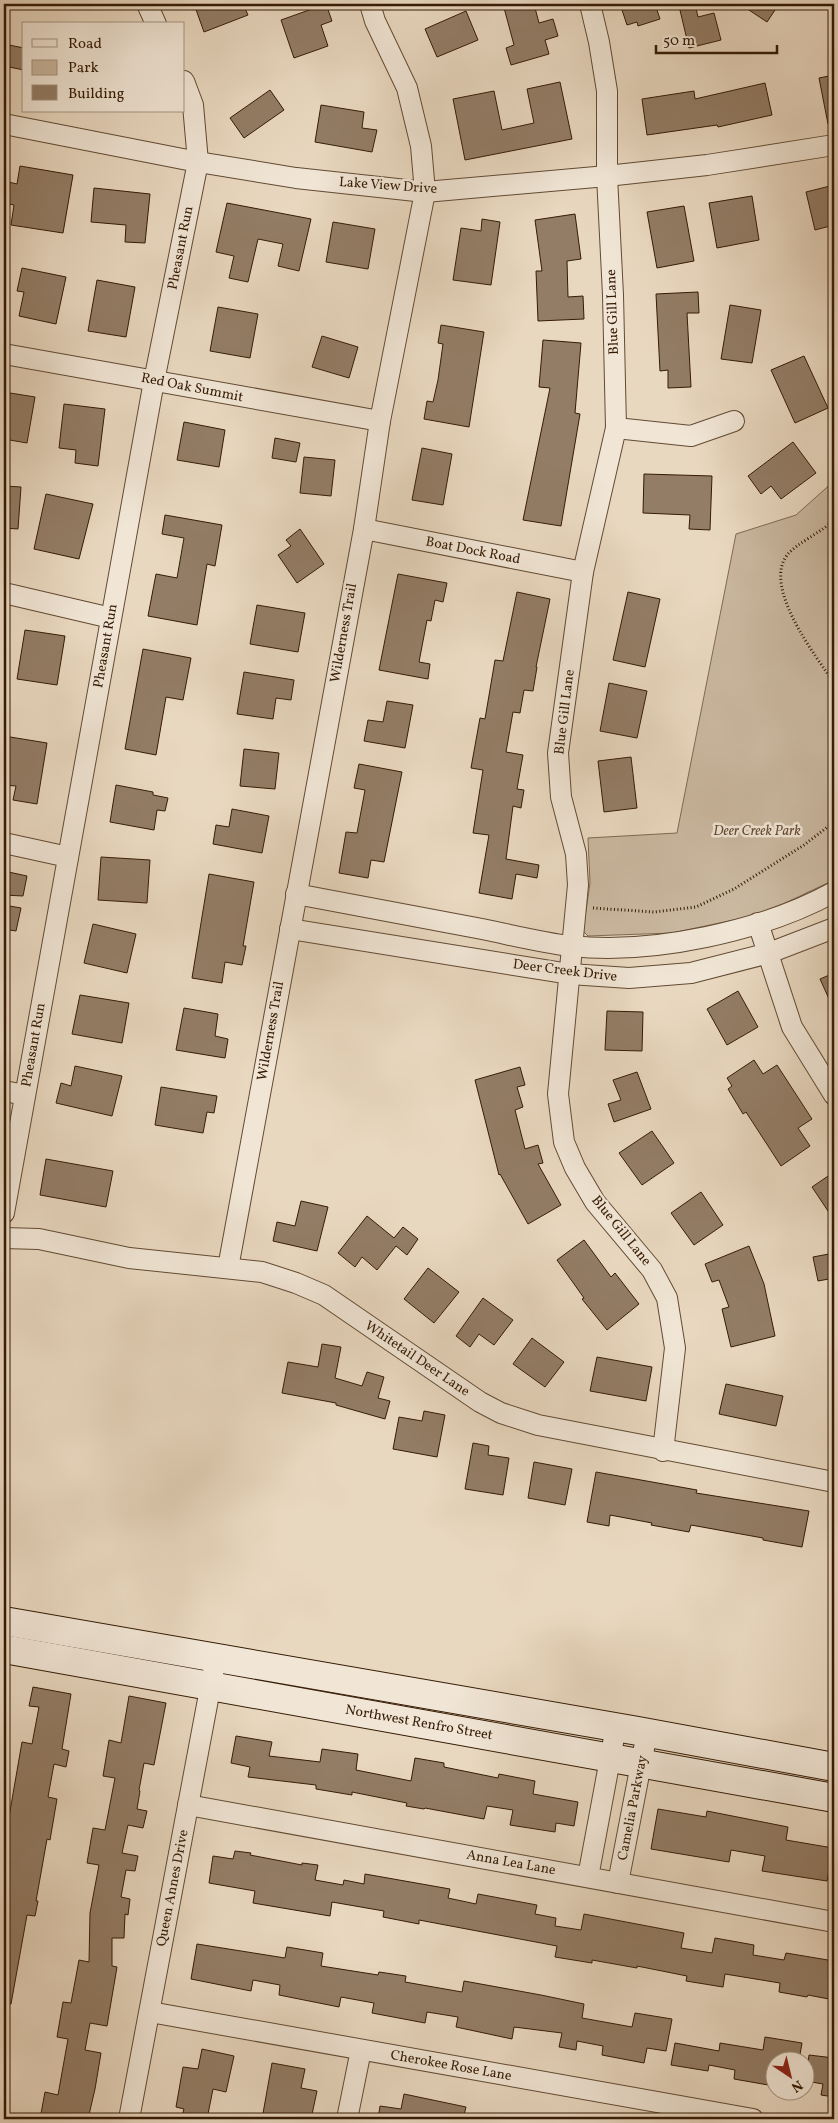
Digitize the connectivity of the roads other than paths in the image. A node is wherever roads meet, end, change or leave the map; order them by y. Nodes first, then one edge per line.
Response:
1 (147, 4) edge
2 (370, 4) edge
3 (590, 4) edge
4 (155, 22) edge
5 (185, 84) edge
6 (4, 124) edge
7 (834, 144) edge
8 (198, 162) junction
9 (607, 176) junction
10 (425, 192) junction
11 (4, 354) edge
12 (154, 381) junction
13 (380, 421) junction
14 (734, 421) dead end
15 (616, 428) junction
16 (364, 529) junction
17 (583, 572) junction
18 (4, 593) edge
19 (112, 618) junction
20 (4, 843) edge
21 (68, 857) junction
22 (834, 892) edge
23 (296, 894) junction
24 (758, 923) junction
25 (834, 928) edge
26 (290, 929) junction
27 (580, 946) junction
28 (769, 953) junction
29 (570, 974) junction
30 (4, 1091) edge
31 (25, 1095) junction
32 (834, 1095) edge
33 (4, 1213) edge
34 (4, 1238) edge
35 (228, 1268) junction
36 (663, 1450) junction
37 (834, 1482) edge
38 (4, 1623) edge
39 (4, 1648) edge
40 (216, 1657) junction
41 (211, 1685) junction
42 (616, 1727) junction
43 (647, 1733) junction
44 (610, 1757) junction
45 (642, 1763) junction
46 (834, 1767) edge
47 (834, 1798) edge
48 (188, 1805) junction
49 (588, 1877) junction
50 (618, 1883) junction
51 (834, 1922) edge
52 (150, 2012) junction
53 (361, 2050) junction
54 (129, 2119) edge
55 (347, 2119) edge
56 (753, 2119) edge

1 - 4 street
2 - 10 street, Wilderness Trail
3 - 9 street, Blue Gill Lane
5 - 8 street, Pheasant Run
6 - 8 street, Lake View Drive
7 - 9 street, Lake View Drive
8 - 10 street, Lake View Drive
8 - 12 street, Pheasant Run
9 - 10 street, Lake View Drive
9 - 15 street, Blue Gill Lane
10 - 13 street, Wilderness Trail
11 - 12 street, Red Oak Summit
12 - 13 street, Red Oak Summit
12 - 19 street, Pheasant Run
13 - 16 street, Wilderness Trail
14 - 15 street
15 - 17 street, Blue Gill Lane
16 - 17 street, Boat Dock Road
16 - 23 street, Wilderness Trail
17 - 27 street, Blue Gill Lane
18 - 19 street
19 - 21 street, Pheasant Run
20 - 21 street
21 - 31 street, Pheasant Run
22 - 24 street, Deer Creek Drive
23 - 26 street, Wilderness Trail
23 - 27 street, Deer Creek Drive
24 - 27 street, Deer Creek Drive
24 - 28 street
25 - 28 street, Deer Creek Drive
26 - 29 street, Deer Creek Drive
26 - 35 street, Wilderness Trail
27 - 29 street, Blue Gill Lane
28 - 29 street, Deer Creek Drive
28 - 32 street
29 - 36 street, Blue Gill Lane
30 - 31 street
31 - 33 street, Pheasant Run
34 - 35 street, Whitetail Deer Lane
35 - 36 street, Whitetail Deer Lane
36 - 37 street, Whitetail Deer Lane
38 - 40 main road
39 - 41 main road, Northwest Renfro Street
40 - 41 street, Queen Annes Drive
40 - 42 main road
41 - 44 main road, Northwest Renfro Street
41 - 48 street, Queen Annes Drive
42 - 43 main road
42 - 44 street
43 - 45 street, Camelia Parkway
43 - 46 main road
44 - 45 main road, Northwest Renfro Street
44 - 49 street
45 - 47 main road, Northwest Renfro Street
45 - 50 street, Camelia Parkway
48 - 49 street, Anna Lea Lane
48 - 52 street, Queen Annes Drive
49 - 50 street, Anna Lea Lane
50 - 51 street, Anna Lea Lane
52 - 53 street, Cherokee Rose Lane
52 - 54 street, Queen Annes Drive
53 - 55 street
53 - 56 street, Cherokee Rose Lane

